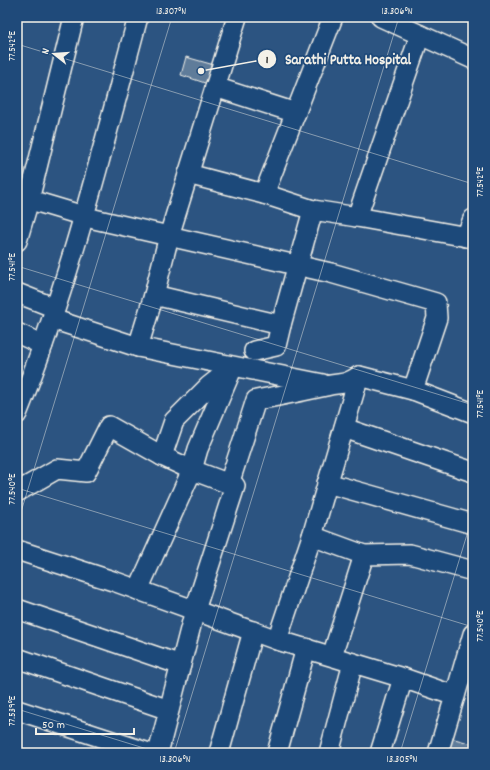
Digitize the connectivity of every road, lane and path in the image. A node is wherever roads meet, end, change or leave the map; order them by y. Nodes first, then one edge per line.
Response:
1 (74, 17) edge
2 (138, 17) edge
3 (237, 17) edge
4 (333, 17) edge
5 (381, 17) edge
6 (420, 35) junction
7 (473, 59) edge
8 (215, 87) junction
9 (296, 113) junction
10 (188, 174) junction
11 (264, 194) junction
12 (23, 198) edge
13 (313, 210) junction
14 (85, 216) junction
15 (357, 217) junction
16 (473, 219) edge
17 (169, 236) junction
18 (469, 238) edge
19 (17, 241) edge
20 (299, 266) junction
21 (17, 293) edge
22 (154, 295) junction
23 (53, 314) junction
24 (281, 325) junction
25 (17, 333) edge
26 (43, 345) junction
27 (138, 347) junction
28 (254, 351) dead end
29 (233, 367) junction
30 (359, 376) junction
31 (22, 385) edge
32 (328, 385) junction
33 (413, 390) junction
34 (473, 413) edge
35 (17, 414) edge
36 (344, 428) junction
37 (162, 456) junction
38 (192, 470) junction
39 (473, 472) edge
40 (328, 483) junction
41 (229, 484) junction
42 (17, 492) edge
43 (473, 524) edge
44 (312, 536) junction
45 (17, 550) edge
46 (364, 555) junction
47 (473, 572) edge
48 (138, 590) junction
49 (17, 609) edge
50 (195, 610) junction
51 (253, 631) junction
52 (473, 634) edge
53 (277, 640) junction
54 (306, 648) junction
55 (332, 656) junction
56 (17, 658) edge
57 (353, 663) junction
58 (181, 665) junction
59 (403, 678) junction
60 (455, 696) junction
61 (17, 710) edge
62 (169, 710) junction
63 (149, 753) edge
64 (158, 753) edge
65 (219, 753) edge
66 (277, 753) edge
67 (329, 753) edge
68 (380, 753) edge
69 (438, 753) edge

1 - 12 street
2 - 14 street
3 - 8 street
4 - 9 street
5 - 6 street
6 - 7 street
6 - 15 street
8 - 9 street
8 - 10 street
9 - 11 street
10 - 11 street
10 - 17 street
11 - 13 street
12 - 14 street
12 - 19 street
13 - 15 street
13 - 20 street
14 - 17 street
14 - 23 street
15 - 18 street
16 - 18 street
17 - 20 street
17 - 22 street
20 - 24 street
20 - 33 street
21 - 23 street
22 - 24 street
22 - 27 street
23 - 26 street
23 - 27 street
24 - 28 street
25 - 26 street
26 - 31 street
27 - 29 street
29 - 32 street
29 - 37 street
29 - 38 street
30 - 32 street
30 - 33 street
30 - 36 street
31 - 35 street
32 - 41 street
33 - 34 street
36 - 39 street
36 - 40 street
37 - 38 street
37 - 42 street
38 - 41 street
38 - 48 street
40 - 43 street
40 - 44 street
41 - 50 street
44 - 46 street
44 - 53 street
45 - 48 street
46 - 47 street
46 - 55 street
48 - 50 street
49 - 58 street
50 - 51 street
50 - 58 street
51 - 53 street
51 - 65 street
52 - 60 street
53 - 54 street
54 - 55 street
54 - 66 street
55 - 57 street
56 - 62 street
57 - 59 street
57 - 67 street
58 - 62 street
59 - 60 street
59 - 68 street
60 - 69 street
61 - 63 street
62 - 64 street

